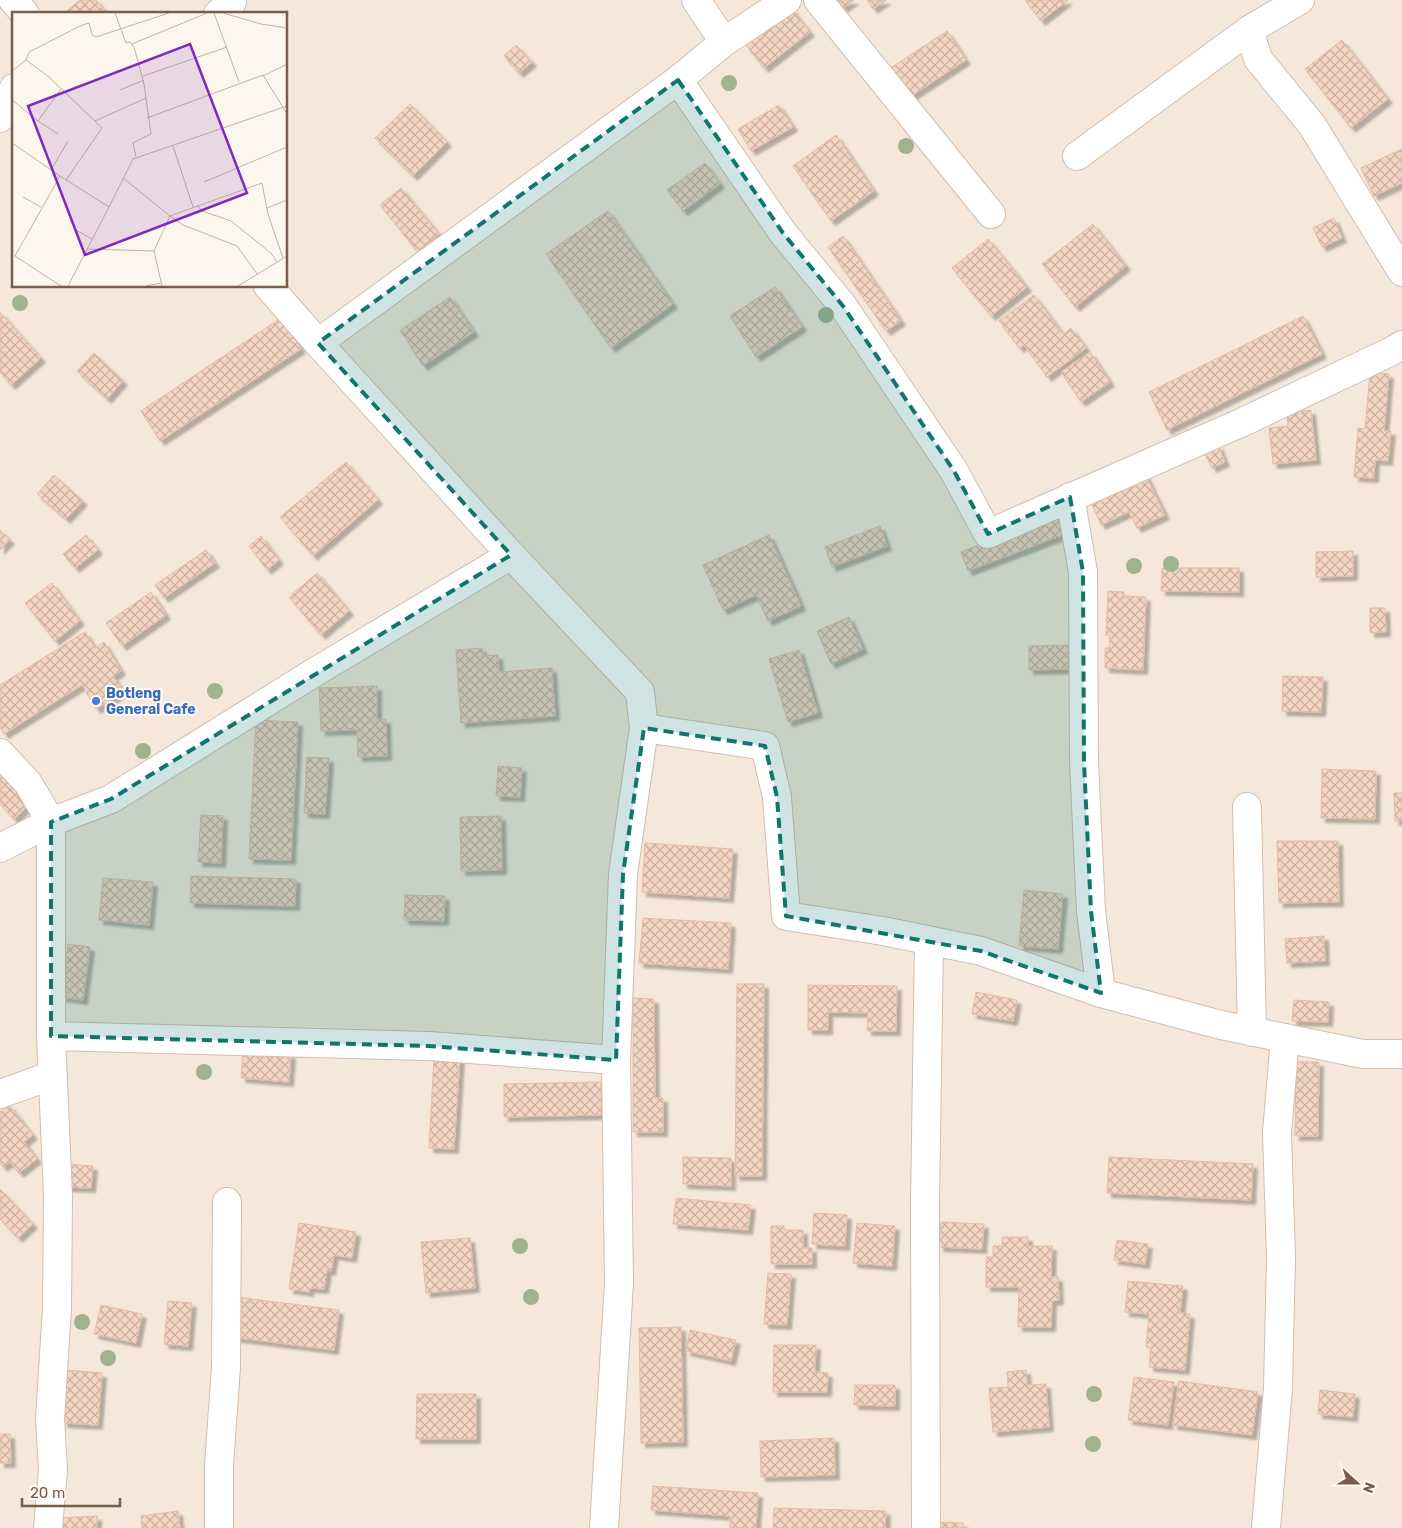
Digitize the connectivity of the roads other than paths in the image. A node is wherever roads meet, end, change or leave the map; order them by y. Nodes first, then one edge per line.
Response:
1 (13, 0) edge
2 (696, 0) edge
3 (786, 0) edge
4 (818, 0) edge
5 (1300, 0) edge
6 (23, 12) edge
7 (1249, 30) junction
8 (724, 42) junction
9 (678, 80) junction
10 (12, 92) edge
11 (0, 118) edge
12 (1077, 156) dead end
13 (992, 214) dead end
14 (1402, 272) edge
15 (270, 288) edge
16 (318, 343) junction
17 (1402, 345) edge
18 (1070, 497) junction
19 (511, 555) junction
20 (644, 728) junction
21 (0, 754) edge
22 (1247, 807) dead end
23 (51, 822) junction
24 (0, 848) edge
25 (929, 940) junction
26 (1101, 993) junction
27 (1252, 1032) junction
28 (51, 1036) junction
29 (1285, 1038) junction
30 (1402, 1054) edge
31 (616, 1060) junction
32 (53, 1074) junction
33 (0, 1094) edge
34 (227, 1202) dead end
35 (48, 1528) edge
36 (219, 1528) edge
37 (604, 1528) edge
38 (926, 1528) edge
39 (1266, 1528) edge

1 - 6 street
2 - 8 street
3 - 8 street
4 - 13 street
5 - 7 street
7 - 12 street
7 - 14 street
8 - 9 street
9 - 16 street
9 - 18 street
10 - 11 street
15 - 16 street
16 - 19 street
17 - 18 street
18 - 26 street
19 - 20 street
19 - 23 street
20 - 25 street
20 - 31 street
21 - 23 street
22 - 27 street
23 - 24 street
23 - 28 street
25 - 26 street
25 - 38 street
26 - 27 street
27 - 29 street
28 - 31 street
28 - 32 street
29 - 30 street
29 - 39 street
31 - 37 street
32 - 33 street
32 - 35 street
34 - 36 street

